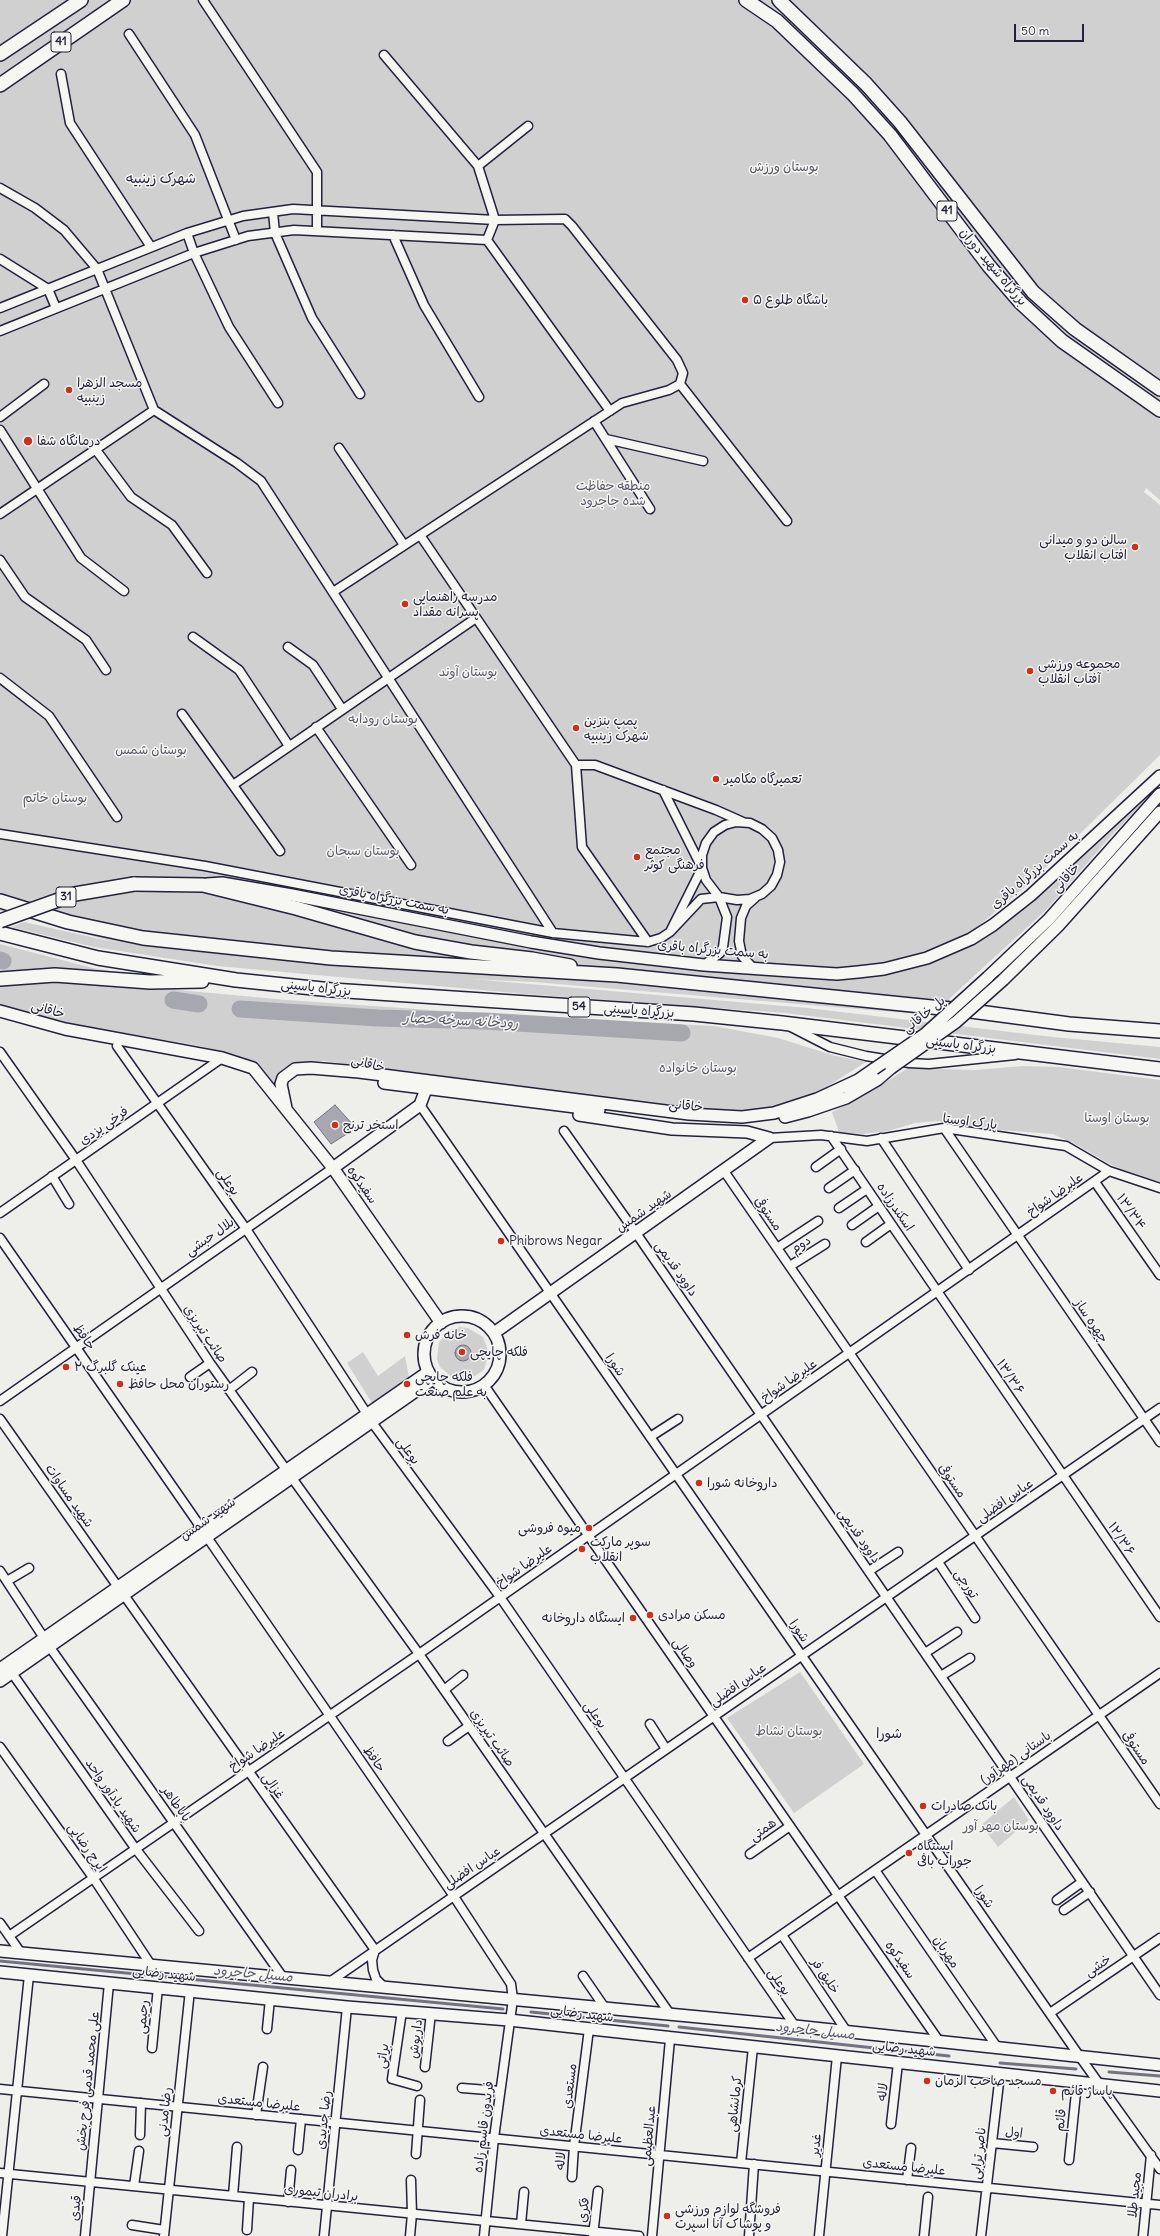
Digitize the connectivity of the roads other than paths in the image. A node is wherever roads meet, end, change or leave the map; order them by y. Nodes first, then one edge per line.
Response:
1 (82, 0) edge
2 (123, 0) edge
3 (203, 0) edge
4 (746, 0) edge
5 (779, 0) edge
6 (129, 34) dead end
7 (0, 54) edge
8 (384, 55) dead end
9 (60, 74) dead end
10 (0, 85) edge
11 (528, 126) dead end
12 (478, 166) junction
13 (0, 188) edge
14 (318, 210) junction
15 (273, 212) junction
16 (228, 220) junction
17 (495, 220) junction
18 (317, 231) junction
19 (187, 233) junction
20 (275, 233) junction
21 (393, 235) junction
22 (236, 240) junction
23 (487, 240) junction
24 (151, 247) junction
25 (194, 253) junction
26 (0, 259) edge
27 (97, 269) junction
28 (105, 288) junction
29 (48, 289) junction
30 (0, 308) edge
31 (56, 308) junction
32 (0, 331) edge
33 (44, 384) dead end
34 (680, 384) junction
35 (1160, 389) edge
36 (360, 394) dead end
37 (479, 397) dead end
38 (278, 403) dead end
39 (154, 410) junction
40 (1160, 410) edge
41 (610, 411) junction
42 (0, 417) edge
43 (594, 421) junction
44 (0, 430) edge
45 (606, 440) junction
46 (339, 448) dead end
47 (96, 450) junction
48 (703, 461) dead end
49 (38, 488) junction
50 (650, 509) dead end
51 (0, 514) edge
52 (787, 521) dead end
53 (420, 535) junction
54 (404, 545) junction
55 (0, 560) edge
56 (207, 573) dead end
57 (124, 591) dead end
58 (333, 592) junction
59 (476, 618) junction
60 (193, 637) dead end
61 (288, 647) dead end
62 (106, 670) dead end
63 (0, 678) edge
64 (388, 678) junction
65 (342, 710) junction
66 (182, 714) dead end
67 (316, 728) junction
68 (289, 746) junction
69 (576, 765) junction
70 (1160, 776) edge
71 (233, 785) junction
72 (662, 790) junction
73 (1160, 794) edge
74 (1160, 812) edge
75 (117, 816) dead end
76 (746, 823) junction
77 (0, 834) edge
78 (280, 851) dead end
79 (411, 865) dead end
80 (702, 868) junction
81 (203, 885) junction
82 (757, 896) junction
83 (719, 897) junction
84 (0, 901) edge
85 (0, 921) edge
86 (670, 932) junction
87 (0, 933) edge
88 (553, 933) junction
89 (648, 942) junction
90 (704, 965) junction
91 (754, 968) junction
92 (617, 975) junction
93 (988, 977) joint
94 (0, 979) edge
95 (236, 980) junction
96 (1004, 980) joint
97 (0, 1011) edge
98 (782, 1023) junction
99 (1160, 1031) edge
100 (118, 1046) dead end
101 (0, 1052) edge
102 (1032, 1054) junction
103 (222, 1058) junction
104 (253, 1068) joint
105 (891, 1068) joint
106 (874, 1069) joint
107 (1160, 1070) edge
108 (341, 1072) junction
109 (426, 1090) junction
110 (158, 1102) junction
111 (420, 1105) junction
112 (286, 1108) junction
113 (944, 1128) junction
114 (564, 1131) dead end
115 (831, 1136) junction
116 (769, 1138) junction
117 (881, 1138) junction
118 (840, 1149) junction
119 (76, 1160) junction
120 (816, 1167) dead end
121 (333, 1168) junction
122 (855, 1170) junction
123 (724, 1171) junction
124 (1109, 1171) junction
125 (52, 1176) junction
126 (1096, 1182) junction
127 (829, 1188) dead end
128 (1160, 1188) edge
129 (868, 1189) junction
130 (68, 1204) dead end
131 (879, 1206) junction
132 (839, 1208) dead end
133 (0, 1213) edge
134 (818, 1221) dead end
135 (891, 1224) junction
136 (852, 1225) dead end
137 (246, 1229) junction
138 (636, 1233) junction
139 (1018, 1236) junction
140 (0, 1238) edge
141 (866, 1242) dead end
142 (825, 1244) dead end
143 (777, 1248) junction
144 (790, 1266) junction
145 (969, 1270) junction
146 (1160, 1276) edge
147 (160, 1289) junction
148 (938, 1292) junction
149 (550, 1293) junction
150 (441, 1322) junction
151 (494, 1333) junction
152 (76, 1347) junction
153 (850, 1353) junction
154 (210, 1363) junction
155 (252, 1372) dead end
156 (430, 1376) junction
157 (190, 1377) dead end
158 (484, 1385) junction
159 (229, 1390) junction
160 (0, 1401) edge
161 (1160, 1408) edge
162 (761, 1415) junction
163 (369, 1418) junction
164 (0, 1419) edge
165 (678, 1419) dead end
166 (1144, 1419) junction
167 (650, 1437) junction
168 (1160, 1442) edge
169 (289, 1474) junction
170 (676, 1474) junction
171 (1063, 1475) junction
172 (205, 1533) junction
173 (588, 1536) junction
174 (975, 1536) junction
175 (898, 1552) dead end
176 (938, 1562) junction
177 (28, 1568) dead end
178 (0, 1571) edge
179 (869, 1571) junction
180 (7, 1582) junction
181 (121, 1591) junction
182 (886, 1597) junction
183 (500, 1598) junction
184 (1160, 1617) edge
185 (975, 1618) dead end
186 (957, 1632) dead end
187 (46, 1642) junction
188 (925, 1653) junction
189 (419, 1654) junction
190 (802, 1656) junction
191 (970, 1658) dead end
192 (0, 1669) edge
193 (12, 1673) junction
194 (1160, 1673) edge
195 (463, 1675) dead end
196 (941, 1676) junction
197 (0, 1681) edge
198 (444, 1690) junction
199 (329, 1715) junction
200 (1099, 1715) junction
201 (714, 1716) junction
202 (650, 1724) dead end
203 (469, 1726) junction
204 (448, 1742) dead end
205 (0, 1747) edge
206 (666, 1749) junction
207 (247, 1770) junction
208 (1010, 1777) junction
209 (624, 1778) junction
210 (1160, 1804) edge
211 (175, 1822) junction
212 (790, 1826) junction
213 (544, 1834) junction
214 (926, 1835) junction
215 (136, 1848) junction
216 (750, 1854) dead end
217 (875, 1870) junction
218 (94, 1879) junction
219 (1082, 1882) junction
220 (1090, 1892) junction
221 (453, 1895) junction
222 (838, 1896) junction
223 (1057, 1900) dead end
224 (1064, 1910) dead end
225 (0, 1923) edge
226 (199, 1931) dead end
227 (782, 1934) junction
228 (9, 1936) junction
229 (1160, 1938) edge
230 (375, 1950) junction
231 (0, 1951) edge
232 (21, 1953) junction
233 (1134, 1956) junction
234 (748, 1958) junction
235 (151, 1965) junction
236 (0, 1972) edge
237 (29, 1975) junction
238 (282, 1976) junction
239 (583, 1976) dead end
240 (330, 1981) junction
241 (110, 1982) junction
242 (383, 1986) junction
243 (158, 1987) junction
244 (190, 1990) junction
245 (1160, 1995) edge
246 (270, 1999) junction
247 (513, 1999) junction
248 (347, 2007) junction
249 (605, 2008) junction
250 (402, 2011) junction
251 (431, 2013) junction
252 (1050, 2013) junction
253 (670, 2014) junction
254 (509, 2020) junction
255 (795, 2026) junction
256 (267, 2029) dead end
257 (589, 2029) junction
258 (847, 2032) junction
259 (670, 2039) junction
260 (939, 2041) junction
261 (753, 2047) junction
262 (997, 2047) junction
263 (152, 2048) dead end
264 (837, 2056) junction
265 (1080, 2057) junction
266 (898, 2063) junction
267 (1160, 2065) edge
268 (263, 2067) dead end
269 (425, 2067) dead end
270 (1000, 2074) junction
271 (1077, 2083) junction
272 (417, 2086) dead end
273 (1100, 2086) junction
274 (462, 2088) dead end
275 (0, 2089) edge
276 (17, 2091) junction
277 (500, 2091) junction
278 (1160, 2091) edge
279 (98, 2099) junction
280 (420, 2100) dead end
281 (141, 2103) junction
282 (178, 2107) junction
283 (256, 2115) junction
284 (301, 2119) junction
285 (336, 2122) junction
286 (891, 2124) dead end
287 (418, 2131) junction
288 (140, 2135) dead end
289 (494, 2138) junction
290 (992, 2143) junction
291 (574, 2146) junction
292 (237, 2147) dead end
293 (1033, 2147) dead end
294 (911, 2148) dead end
295 (298, 2150) dead end
296 (139, 2151) dead end
297 (416, 2154) dead end
298 (659, 2154) junction
299 (1151, 2155) junction
300 (1069, 2160) dead end
301 (741, 2163) junction
302 (754, 2164) junction
303 (291, 2170) dead end
304 (1160, 2170) edge
305 (826, 2172) junction
306 (4, 2174) edge
307 (572, 2177) dead end
308 (411, 2180) dead end
309 (907, 2180) junction
310 (90, 2182) junction
311 (134, 2186) junction
312 (987, 2188) junction
313 (168, 2190) junction
314 (598, 2191) dead end
315 (524, 2192) dead end
316 (233, 2196) junction
317 (928, 2197) dead end
318 (249, 2198) junction
319 (288, 2202) junction
320 (1146, 2204) junction
321 (328, 2205) junction
322 (1160, 2205) edge
323 (412, 2214) junction
324 (486, 2220) junction
325 (521, 2224) junction
326 (132, 2225) dead end
327 (1, 2227) edge
328 (246, 2230) dead end
329 (164, 2233) edge
330 (594, 2234) edge
331 (2, 2236) edge
332 (85, 2236) edge
333 (324, 2236) edge
334 (410, 2236) edge
335 (484, 2236) edge
336 (640, 2236) edge
337 (652, 2236) edge
338 (749, 2236) edge
339 (819, 2236) edge
340 (924, 2236) edge
341 (981, 2236) edge
342 (1142, 2236) edge

1 - 7 highway, 41
2 - 10 highway, 41
3 - 14 street
4 - 40 highway, بزرگراه شهید دوران / 41
5 - 35 highway, بزرگراه شهید دوران / 41
6 - 16 street
8 - 12 street
9 - 24 street
11 - 12 street
12 - 17 street
13 - 27 street
14 - 15 street
14 - 17 street
14 - 18 street
15 - 16 street
15 - 20 street
16 - 19 street
16 - 22 street
17 - 23 street
17 - 34 street
18 - 20 street
18 - 21 street
19 - 24 street
19 - 25 street
20 - 22 street
20 - 36 street
21 - 23 street
21 - 37 street
22 - 25 street
23 - 41 street
24 - 27 street
25 - 28 street
25 - 38 street
26 - 29 street
27 - 28 street
27 - 29 street
28 - 31 street
28 - 39 street
29 - 30 street
29 - 31 street
31 - 32 street
33 - 42 street
34 - 41 street
34 - 52 street
39 - 47 street
39 - 58 street
41 - 43 street
43 - 45 street
43 - 53 street
44 - 49 street
45 - 48 street
45 - 50 street
46 - 54 street
47 - 49 street
47 - 56 street
49 - 51 street
49 - 57 street
53 - 54 street
53 - 59 street
54 - 58 street
55 - 62 street
58 - 64 street
59 - 64 street
59 - 69 street
60 - 68 street
61 - 65 street
63 - 75 street
64 - 65 street
64 - 88 street
65 - 67 street
66 - 71 street
67 - 68 street
67 - 79 street
68 - 71 street
69 - 72 street
69 - 89 street
70 - 91 main road, به سمت بزرگراه باقری
71 - 78 street
72 - 76 street
72 - 80 street
73 - 93 main road, خاقانی
74 - 96 main road, خاقانی
76 - 80 street
76 - 82 street
77 - 88 street
80 - 83 street
80 - 86 street
81 - 85 highway, 31, bridge
81 - 90 main road, به سمت بزرگراه باقری
81 - 92 highway
82 - 83 street
82 - 91 street
83 - 86 street
83 - 90 street
84 - 92 highway
86 - 89 street
87 - 95 highway, بزرگراه یاسینی / 54
88 - 89 street
90 - 91 main road, به سمت بزرگراه باقری
92 - 99 highway
93 - 106 main road, پل خاقانی, bridge
94 - 95 highway
95 - 98 highway, بزرگراه یاسینی / 54
96 - 105 main road, پل خاقانی, bridge
97 - 103 main road, خاقانی
98 - 102 highway, بزرگراه یاسینی / 54
98 - 102 street
100 - 110 street, بوعلی
101 - 119 street, صائب تبریزی
102 - 107 highway, بزرگراه یاسینی / 54
103 - 104 main road, خاقانی
103 - 110 street, فرخی یزدی
104 - 112 main road, سفیدکوه
105 - 109 main road, خاقانی
106 - 108 main road, خاقانی
108 - 109 main road, خاقانی
108 - 112 main road
109 - 111 main road
109 - 116 main road
110 - 119 street, فرخی یزدی
110 - 137 street, بوعلی
111 - 121 main road, بلال حبشی
111 - 149 street, شورا
112 - 121 main road, سفیدکوه
113 - 117 street, پارک اوستا
113 - 124 street, پارک اوستا
113 - 139 street, چهره ساز
114 - 138 street, داوود قدیمی
115 - 116 street, پارک اوستا
115 - 117 street, پارک اوستا
115 - 118 street, اسکندرزاده
116 - 123 main road, شهید شمس
117 - 145 street
118 - 120 street
118 - 122 street, اسکندرزاده
119 - 125 street, فرخی یزدی
119 - 147 street, صائب تبریزی
121 - 137 street, بلال حبشی
121 - 150 main road, سفیدکوه
122 - 127 street
122 - 129 street, اسکندرزاده
123 - 138 main road, شهید شمس
123 - 143 street, مستوفی
124 - 126 street, علیرضا شواخ
124 - 128 street, پارک اوستا
125 - 130 street
125 - 133 street, فرخی یزدی
126 - 139 street, علیرضا شواخ
126 - 146 street, ۱۳/۳۴
129 - 131 street, اسکندرزاده
129 - 132 street
131 - 135 street, اسکندرزاده
131 - 136 street
134 - 143 street
135 - 141 street
135 - 148 street, اسکندرزاده
137 - 147 street, بلال حبشی
137 - 163 street, بوعلی
138 - 149 main road, شهید شمس
138 - 162 street, داوود قدیمی
139 - 145 street, علیرضا شواخ
139 - 166 street, چهره ساز
140 - 152 street, حافظ
142 - 144 street, دوم
143 - 144 street, مستوفی
144 - 153 street, مستوفی
145 - 148 street, علیرضا شواخ
147 - 152 street, بلال حبشی
147 - 154 street, صائب تبریزی
148 - 153 street, علیرضا شواخ
148 - 171 street, ۱۳/۳۶
149 - 151 main road, شهید شمس
149 - 167 street, شورا
150 - 151 main road
150 - 156 main road
151 - 158 main road
152 - 160 street, بلال حبشی
152 - 172 street, حافظ
153 - 162 street, علیرضا شواخ
153 - 174 street, مستوفی
154 - 157 street
154 - 159 street, صائب تبریزی
155 - 159 street
156 - 158 main road
156 - 163 main road, شهید شمس
158 - 173 street, وصالی
159 - 169 street, صائب تبریزی
161 - 166 street, عباس افضلی
162 - 170 street, علیرضا شواخ
162 - 179 street, داوود قدیمی
163 - 169 main road, شهید شمس
163 - 183 street, بوعلی
164 - 181 street, شهید مساوات
165 - 167 street
166 - 168 street, چهره ساز
166 - 171 street, عباس افضلی
167 - 170 street, شورا
169 - 172 main road, شهید شمس
169 - 189 street, صائب تبریزی
170 - 173 street, علیرضا شواخ
170 - 190 street, شورا
171 - 174 street, عباس افضلی
171 - 184 street, ۱۲/۳۶
172 - 181 main road, شهید شمس
172 - 199 street, حافظ
173 - 183 street, علیرضا شواخ
173 - 201 street, وصالی
174 - 176 street, عباس افضلی
174 - 200 street, مستوفی
175 - 179 street
176 - 182 street, عباس افضلی
176 - 185 street, تورجی
177 - 180 street
178 - 180 street, باباطاهر
179 - 182 street, داوود قدیمی
180 - 187 street, باباطاهر
181 - 187 main road, شهید شمس
181 - 207 street, غزالی
182 - 188 street, داوود قدیمی
182 - 190 street, عباس افضلی
183 - 189 street, علیرضا شواخ
183 - 209 street, بوعلی
186 - 188 street
187 - 192 main road, شهید شمس
187 - 193 main road, شهید شمس
187 - 211 street, باباطاهر
188 - 196 street, داوود قدیمی
189 - 198 street, صائب تبریزی
189 - 199 street, علیرضا شواخ
190 - 201 street, عباس افضلی
190 - 214 street, شورا
191 - 196 street
193 - 197 main road, شهید شمس
193 - 215 street, شهید یادآور واحد
194 - 200 street, باستانی (مهرآور)
195 - 198 street
196 - 208 street, داوود قدیمی
198 - 203 street, صائب تبریزی
199 - 207 street, علیرضا شواخ
199 - 221 street, حافظ
200 - 208 street, باستانی (مهرآور)
200 - 210 street, مستوفی
201 - 206 street, عباس افضلی
201 - 212 street, وصالی
202 - 206 street
203 - 204 street
203 - 213 street, صائب تبریزی
205 - 218 street, ایرج رضایی
206 - 209 street, عباس افضلی
207 - 211 street, علیرضا شواخ
207 - 230 street, غزالی
208 - 214 street, باستانی (مهرآور)
208 - 219 street, داوود قدیمی
209 - 213 street, عباس افضلی
209 - 234 street, بوعلی
211 - 215 street, علیرضا شواخ
211 - 238 street, باباطاهر
212 - 216 street, همتی
212 - 222 street, وصالی
213 - 221 street, عباس افضلی
213 - 253 street, صائب تبریزی
214 - 217 street, باستانی (مهرآور)
214 - 252 street, شورا
215 - 218 street, علیرضا شواخ
215 - 226 street, شهید یادآور واحد
217 - 222 street, باستانی (مهرآور)
217 - 262 street, مهربان
218 - 228 street, علیرضا شواخ
218 - 235 street, ایرج رضایی
219 - 220 street, داوود قدیمی
219 - 223 street
220 - 224 street
220 - 233 street, داوود قدیمی
221 - 230 street, عباس افضلی
221 - 247 street, حافظ
222 - 227 street, باستانی (مهرآور)
222 - 260 street, سفیدکوه
225 - 228 street
227 - 234 street, باستانی (مهرآور)
227 - 258 street, خلیق فر
228 - 232 street
229 - 233 street, خشی
230 - 240 street, عباس افضلی
230 - 242 street
231 - 232 main road, شهید رضایی
232 - 235 main road, شهید رضایی
233 - 245 street, داوود قدیمی
233 - 252 street, خشی
234 - 255 street, بوعلی
235 - 238 main road, شهید رضایی
236 - 237 main road, شهید رضایی
237 - 241 main road, شهید رضایی
237 - 276 street
238 - 240 main road, شهید رضایی
239 - 249 street
240 - 242 main road, شهید رضایی
241 - 243 main road, شهید رضایی
241 - 279 street, علی محمد قدمی فرح بخش
242 - 247 main road, شهید رضایی
243 - 244 main road, شهید رضایی
243 - 263 street, رحیمی
244 - 246 main road, شهید رضایی
244 - 282 street, رضا مدنی
246 - 248 main road, شهید رضایی
246 - 256 street
247 - 249 main road, شهید رضایی
247 - 254 street, فریدون قاسم زاده
248 - 250 main road, شهید رضایی
248 - 285 street, رضا جدیدی
249 - 253 main road, شهید رضایی
250 - 251 main road, شهید رضایی
250 - 272 street, براتی
251 - 254 main road, شهید رضایی
251 - 269 street, داریوش
252 - 265 street, شورا
253 - 255 main road, شهید رضایی
254 - 257 main road, شهید رضایی
254 - 277 street, فریدون قاسم زاده
255 - 258 main road, شهید رضایی
257 - 259 main road, شهید رضایی
257 - 291 street, مستعدی
258 - 260 main road, شهید رضایی
259 - 261 main road, شهید رضایی
259 - 298 street, عبدالعظیمی
260 - 262 main road, شهید رضایی
261 - 264 main road, شهید رضایی
261 - 301 street, کرمانشاهی
262 - 265 main road, شهید رضایی
264 - 266 main road, شهید رضایی
264 - 305 street, غدیر
265 - 267 main road, شهید رضایی
265 - 273 street, شورا
266 - 270 main road, شهید رضایی
266 - 286 street, لاله
268 - 283 street
270 - 271 main road, شهید رضایی
270 - 290 street, ناصر ترابی
271 - 273 main road, شهید رضایی
271 - 300 street, قائم
273 - 278 main road, شهید رضایی
273 - 299 street, شورا
274 - 277 street
275 - 276 street, علیرضا مستعدی
276 - 279 street, علیرضا مستعدی
276 - 306 street
277 - 289 street, فریدون قاسم زاده
279 - 281 street, علیرضا مستعدی
279 - 310 street, علی محمد قدمی فرح بخش
280 - 287 street
281 - 282 street, علیرضا مستعدی
281 - 288 street
282 - 283 street, علیرضا مستعدی
282 - 313 street, رضا مدنی
283 - 284 street, علیرضا مستعدی
284 - 285 street, علیرضا مستعدی
284 - 295 street
285 - 287 street, علیرضا مستعدی
285 - 321 street, رضا جدیدی
287 - 289 street, علیرضا مستعدی
287 - 297 street
289 - 291 street, علیرضا مستعدی
289 - 324 street, فریدون قاسم زاده
290 - 293 street, اول
290 - 312 street, ناصر ترابی
291 - 298 street, علیرضا مستعدی
291 - 307 street, لاله
292 - 316 street
294 - 309 street
296 - 311 street
298 - 301 street, علیرضا مستعدی
298 - 337 street, عبدالعظیمی
299 - 304 street, شورا
299 - 320 street, مجید طلا
301 - 302 street, علیرضا مستعدی
302 - 305 street, علیرضا مستعدی
302 - 338 street
303 - 319 street
305 - 309 street, علیرضا مستعدی
305 - 339 street, غدیر
306 - 310 street, برادران تیموری
306 - 327 street
308 - 323 street
309 - 312 street, علیرضا مستعدی
310 - 311 street, برادران تیموری
310 - 332 street, قیدی
311 - 313 street, برادران تیموری
312 - 320 street, علیرضا مستعدی
312 - 341 street, ناصر ترابی
313 - 316 street, برادران تیموری
313 - 329 street, رضا مدنی
314 - 330 street, فکری
315 - 325 street
316 - 318 street, برادران تیموری
317 - 340 street
318 - 319 street, برادران تیموری
318 - 328 street
319 - 321 street, برادران تیموری
320 - 322 street, علیرضا مستعدی
320 - 342 street, مجید طلا
321 - 323 street, برادران تیموری
321 - 333 street, رضا جدیدی
323 - 324 street, برادران تیموری
323 - 334 street
324 - 325 street, برادران تیموری
324 - 335 street, فریدون قاسم زاده
325 - 330 street, برادران تیموری
326 - 329 street
327 - 331 street
330 - 336 street, برادران تیموری

